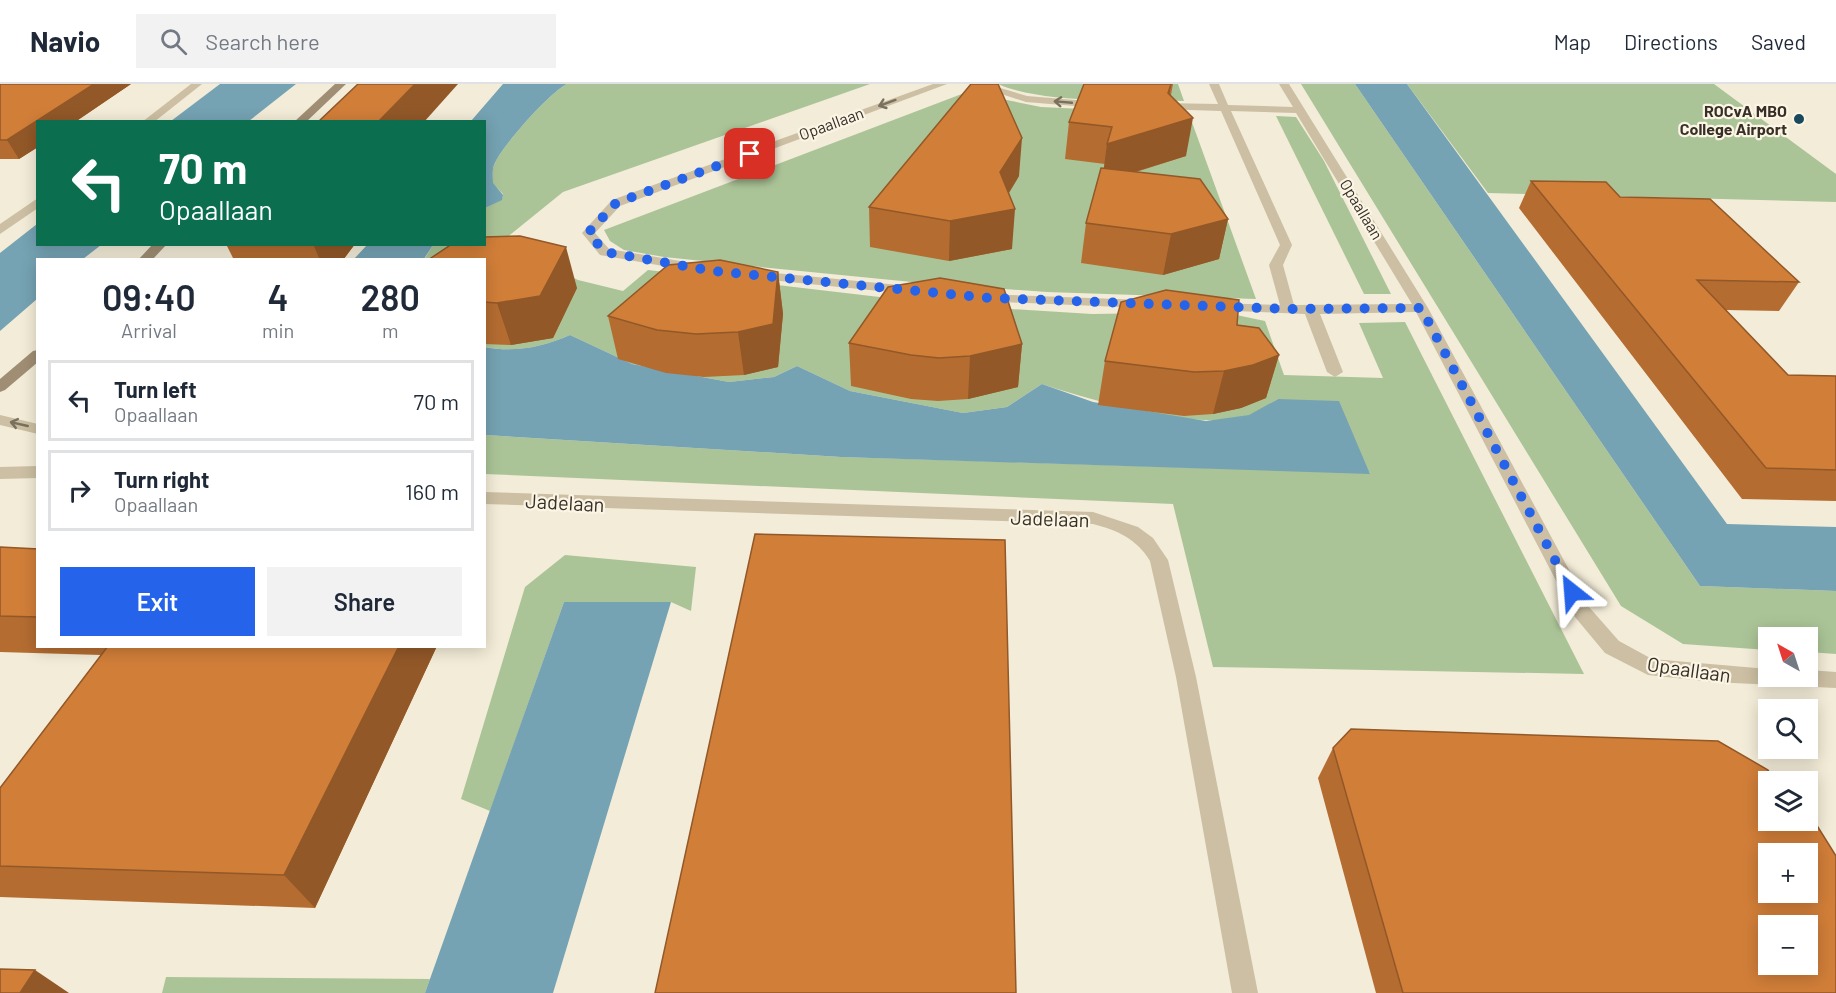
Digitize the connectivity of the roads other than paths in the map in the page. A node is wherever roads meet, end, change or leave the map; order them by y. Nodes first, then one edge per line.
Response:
1 (197, 84) edge
2 (340, 84) edge
3 (942, 84) edge
4 (976, 84) edge
5 (1214, 84) edge
6 (1284, 84) edge
7 (1108, 105) edge
8 (1144, 106) edge
9 (1226, 108) junction
10 (1302, 110) junction
11 (150, 120) edge
12 (301, 120) edge
13 (36, 203) edge
14 (0, 230) edge
15 (159, 246) edge
16 (146, 258) edge
17 (713, 271) edge
18 (746, 274) edge
19 (924, 292) edge
20 (968, 296) edge
21 (1151, 304) edge
22 (1197, 306) edge
23 (1421, 308) junction
24 (1288, 309) junction
25 (1311, 310) junction
26 (36, 356) edge
27 (1335, 372) dead end
28 (0, 387) edge
29 (0, 420) edge
30 (36, 429) edge
31 (36, 472) edge
32 (0, 473) edge
33 (486, 498) edge
34 (1836, 680) edge
35 (1245, 993) edge

1 - 11 street
2 - 12 street
3 -> 17 street, Opaallaan
7 -> 4 street
5 - 9 street
6 - 10 street, Opaallaan
8 - 9 street
9 - 10 street
9 - 24 street
10 - 23 street, Opaallaan
13 - 14 street
15 - 16 street
18 - 19 street
20 - 21 street
22 - 24 street
23 - 25 street
23 - 34 street, Opaallaan
24 - 25 street
25 - 27 street
26 - 28 street
30 -> 29 street
31 - 32 street
33 - 35 street, Jadelaan

